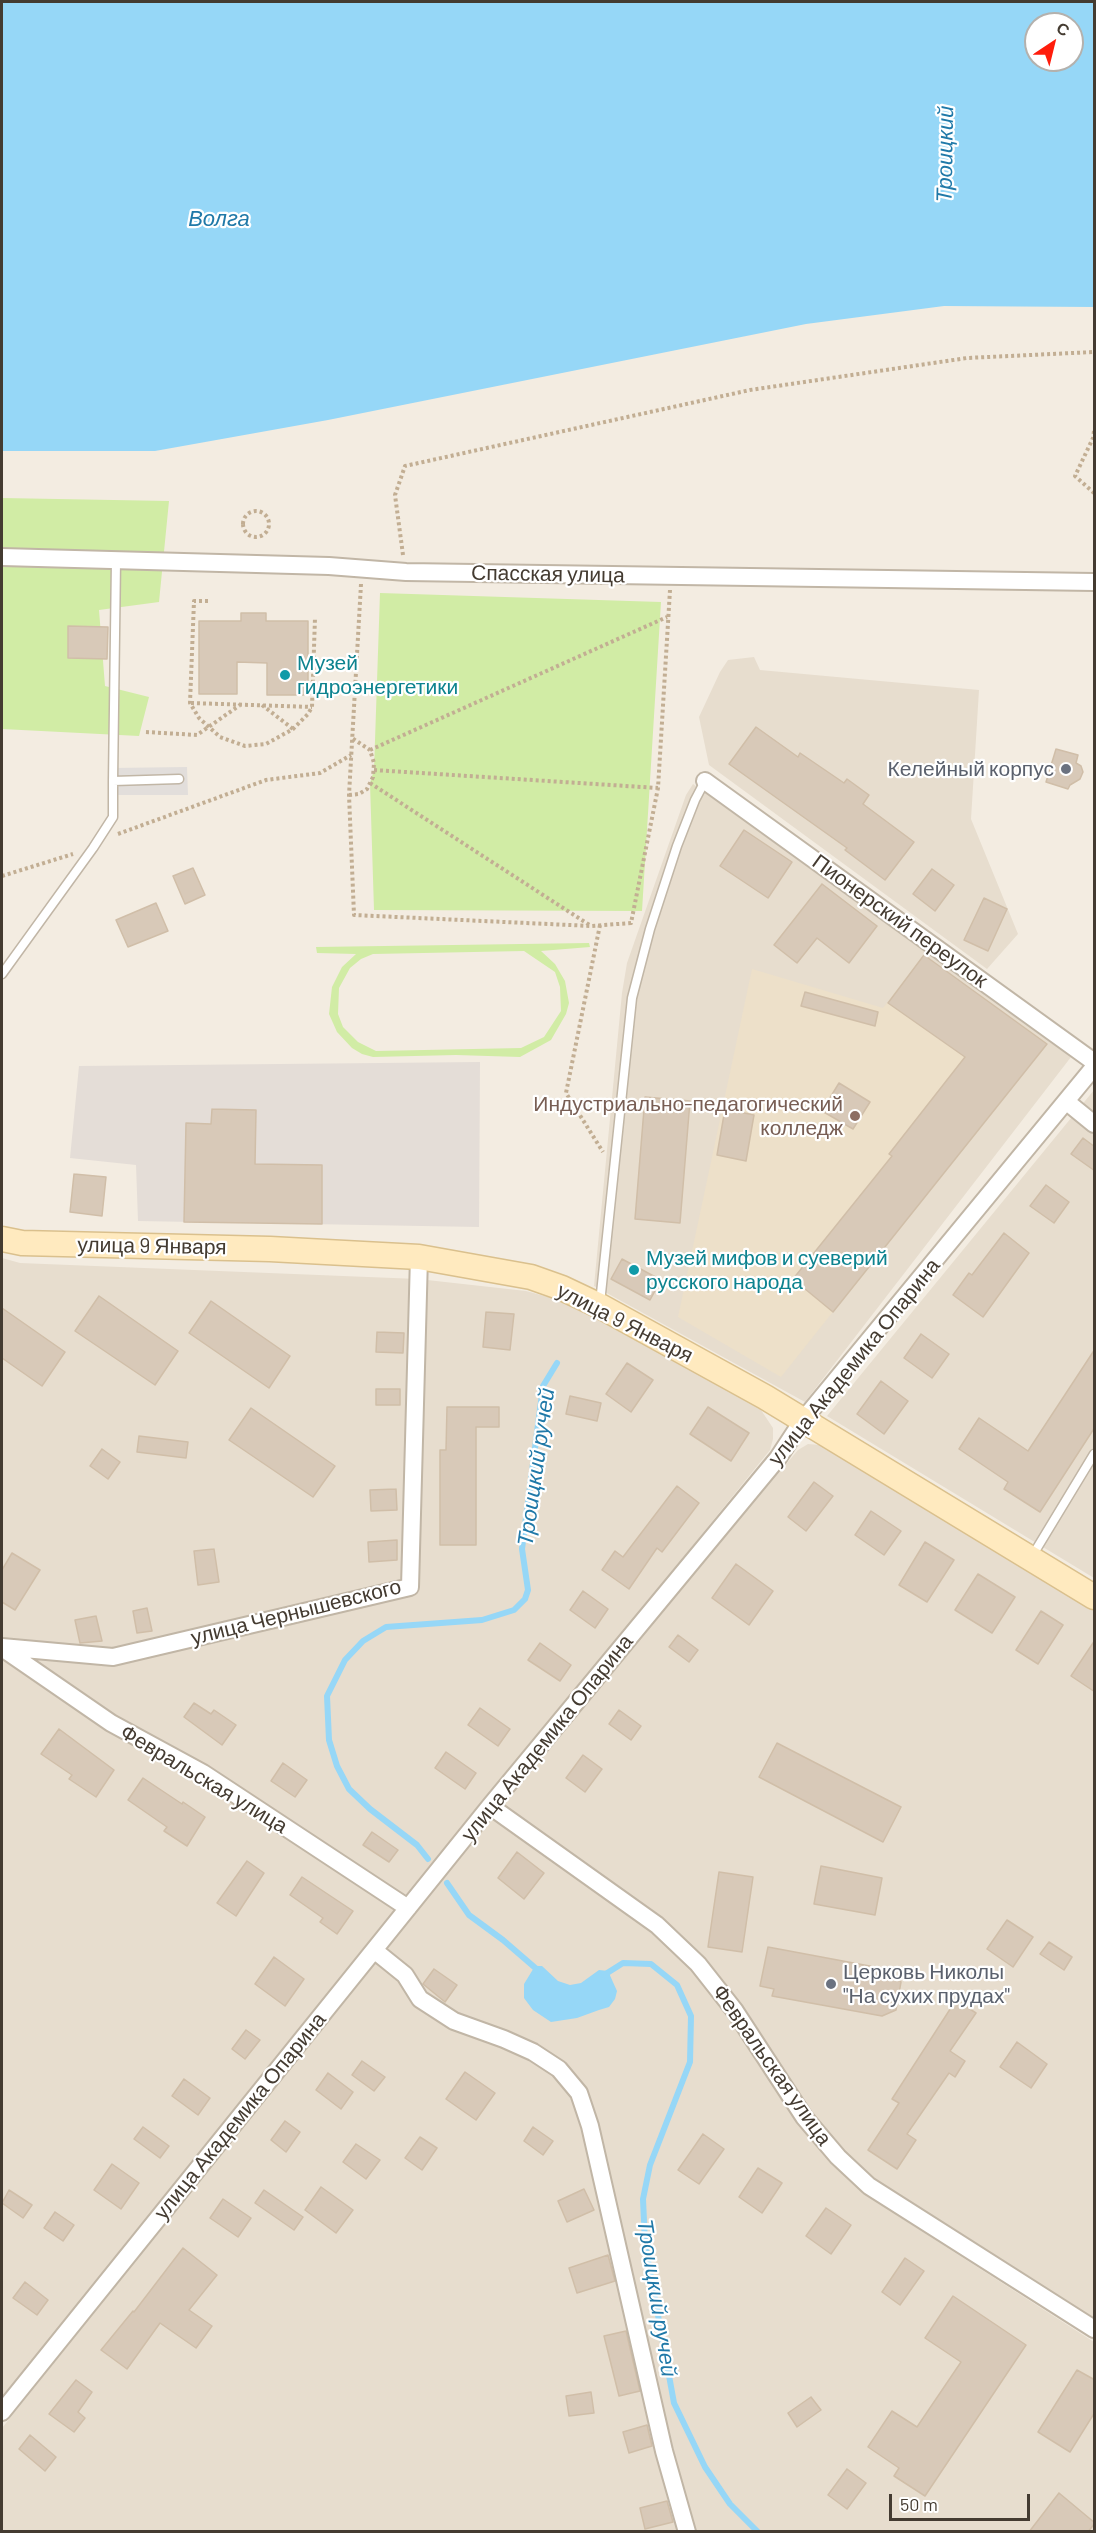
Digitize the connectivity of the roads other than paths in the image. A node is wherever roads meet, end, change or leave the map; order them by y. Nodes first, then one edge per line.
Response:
1 (2, 557) edge
2 (116, 561) junction
3 (1095, 582) edge
4 (179, 779) dead end
5 (112, 781) junction
6 (705, 781) joint
7 (2, 974) edge
8 (1095, 1062) edge
9 (1095, 1068) edge
10 (1067, 1102) junction
11 (1095, 1124) edge
12 (12, 1241) edge
13 (419, 1257) junction
14 (600, 1306) junction
15 (803, 1420) junction
16 (1095, 1454) edge
17 (1031, 1558) junction
18 (1095, 1597) edge
19 (2, 1647) edge
20 (490, 1806) junction
21 (408, 1908) junction
22 (374, 1950) junction
23 (1095, 2329) edge
24 (2, 2412) edge
25 (687, 2532) edge

1 - 2 street, Спасская улица
2 - 3 street, Спасская улица
2 - 5 lane
4 - 5 lane
5 - 7 lane
6 - 8 street, Пионерский переулок
6 - 14 lane
9 - 10 street, улица Академика Опарина
10 - 11 street
10 - 15 street, улица Академика Опарина
12 - 13 main road, улица 9 Января
13 - 14 main road, улица 9 Января
13 - 19 street, улица Чернышевского
14 - 15 main road, улица 9 Января
15 - 17 main road, улица 9 Января
15 - 20 street, улица Академика Опарина
16 - 17 lane
17 - 18 main road, улица 9 Января
19 - 21 street, Февральская улица
20 - 21 street, улица Академика Опарина
20 - 23 street, Февральская улица
21 - 22 street, улица Академика Опарина
22 - 24 street, улица Академика Опарина
22 - 25 street

